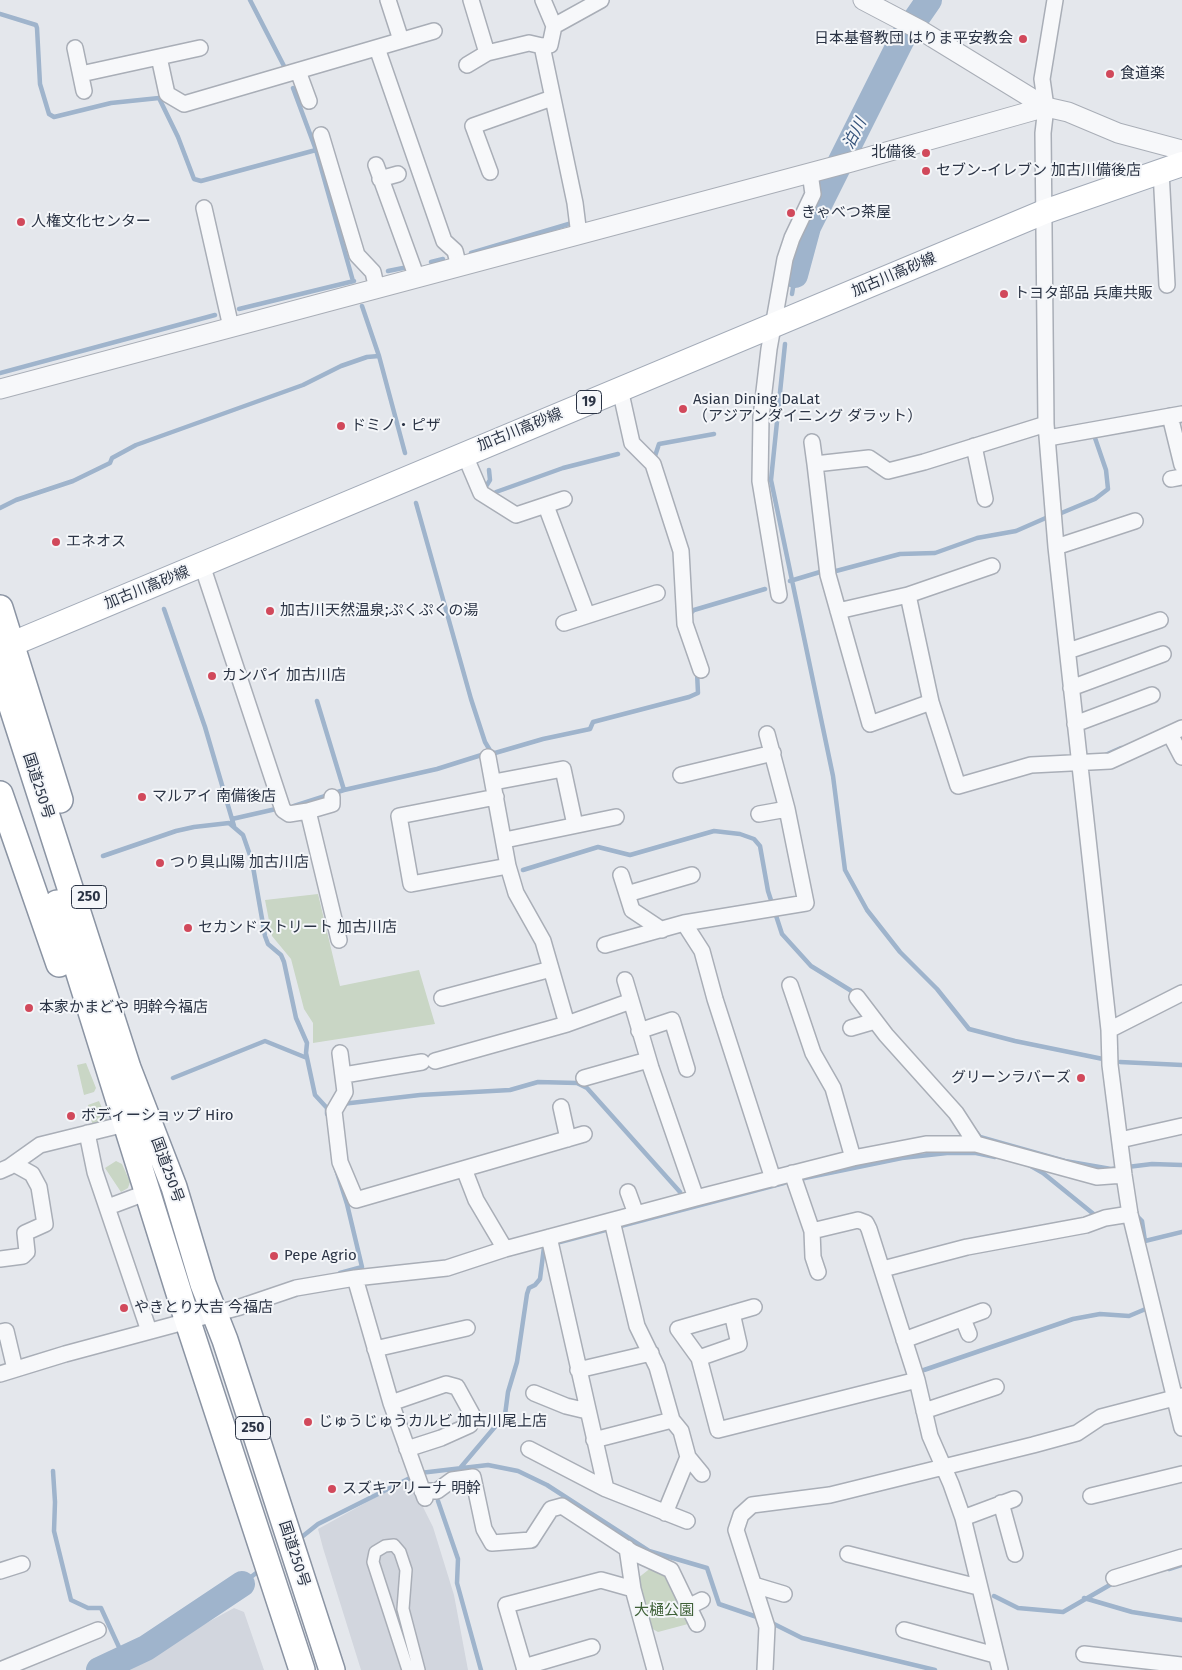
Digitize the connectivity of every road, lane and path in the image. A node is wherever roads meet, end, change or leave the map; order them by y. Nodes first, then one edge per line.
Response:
1 (388, 0) edge
2 (471, 0) edge
3 (543, 0) edge
4 (601, 0) edge
5 (1055, 0) edge
6 (872, 2) edge
7 (554, 26) junction
8 (434, 31) dead end
9 (401, 40) junction
10 (542, 46) junction
11 (75, 48) dead end
12 (200, 48) dead end
13 (377, 48) junction
14 (487, 53) junction
15 (158, 57) junction
16 (467, 65) dead end
17 (298, 71) junction
18 (81, 74) junction
19 (84, 90) dead end
20 (552, 98) junction
21 (309, 101) dead end
22 (1046, 107) junction
23 (321, 135) dead end
24 (1182, 150) edge
25 (1172, 168) edge
26 (490, 172) dead end
27 (811, 173) junction
28 (398, 174) dead end
29 (204, 208) dead end
30 (1044, 212) junction
31 (578, 235) junction
32 (459, 267) junction
33 (417, 278) junction
34 (1167, 285) dead end
35 (377, 289) junction
36 (774, 325) junction
37 (231, 328) junction
38 (0, 389) edge
39 (620, 389) junction
40 (1176, 415) edge
41 (1047, 430) junction
42 (812, 442) dead end
43 (974, 446) junction
44 (464, 453) junction
45 (815, 464) junction
46 (1182, 464) edge
47 (564, 499) dead end
48 (985, 499) dead end
49 (546, 506) junction
50 (1134, 522) dead end
51 (1056, 547) junction
52 (202, 565) junction
53 (992, 566) dead end
54 (657, 592) dead end
55 (779, 595) dead end
56 (908, 595) junction
57 (0, 608) edge
58 (838, 612) junction
59 (587, 615) junction
60 (1160, 620) dead end
61 (564, 623) dead end
62 (6, 646) edge
63 (1068, 651) junction
64 (1163, 654) dead end
65 (0, 670) edge
66 (701, 670) dead end
67 (1071, 688) junction
68 (1152, 695) dead end
69 (931, 702) junction
70 (1075, 724) junction
71 (0, 726) edge
72 (1176, 731) edge
73 (767, 734) dead end
74 (773, 753) junction
75 (488, 757) dead end
76 (1182, 757) edge
77 (1079, 761) junction
78 (681, 775) dead end
79 (495, 790) junction
80 (0, 794) edge
81 (332, 797) dead end
82 (35, 806) junction
83 (788, 809) junction
84 (308, 811) junction
85 (759, 814) dead end
86 (616, 817) dead end
87 (575, 825) junction
88 (505, 840) junction
89 (508, 866) junction
90 (621, 875) dead end
91 (692, 875) dead end
92 (627, 894) junction
93 (684, 923) junction
94 (662, 930) junction
95 (339, 940) dead end
96 (605, 945) dead end
97 (551, 968) junction
98 (626, 980) dead end
99 (790, 985) dead end
100 (1182, 993) edge
101 (857, 997) dead end
102 (442, 998) dead end
103 (631, 1001) junction
104 (875, 1021) junction
105 (567, 1024) junction
106 (851, 1028) dead end
107 (1109, 1030) junction
108 (639, 1031) junction
109 (340, 1053) dead end
110 (648, 1060) junction
111 (687, 1069) dead end
112 (344, 1075) junction
113 (584, 1078) dead end
114 (561, 1108) dead end
115 (120, 1124) junction
116 (1182, 1126) edge
117 (87, 1133) junction
118 (584, 1134) dead end
119 (568, 1139) junction
120 (1120, 1140) junction
121 (976, 1144) junction
122 (853, 1158) junction
123 (14, 1164) junction
124 (464, 1169) junction
125 (0, 1171) edge
126 (792, 1173) junction
127 (1124, 1176) junction
128 (774, 1179) junction
129 (174, 1186) junction
130 (148, 1192) junction
131 (628, 1192) dead end
132 (696, 1198) junction
133 (108, 1207) junction
134 (636, 1214) junction
135 (1130, 1214) junction
136 (612, 1221) junction
137 (812, 1231) junction
138 (549, 1238) junction
139 (505, 1249) junction
140 (0, 1259) edge
141 (883, 1268) junction
142 (818, 1272) dead end
143 (356, 1278) junction
144 (754, 1307) dead end
145 (983, 1312) dead end
146 (732, 1313) junction
147 (214, 1314) junction
148 (964, 1319) junction
149 (188, 1322) junction
150 (467, 1328) dead end
151 (149, 1331) junction
152 (0, 1332) edge
153 (969, 1334) dead end
154 (904, 1340) junction
155 (375, 1349) junction
156 (651, 1353) junction
157 (699, 1358) junction
158 (15, 1369) junction
159 (578, 1370) junction
160 (0, 1374) edge
161 (917, 1380) junction
162 (996, 1387) dead end
163 (534, 1393) dead end
164 (1179, 1397) edge
165 (391, 1403) junction
166 (587, 1411) junction
167 (924, 1411) junction
168 (672, 1420) junction
169 (1182, 1428) edge
170 (594, 1440) junction
171 (407, 1449) junction
172 (528, 1449) dead end
173 (688, 1456) junction
174 (943, 1468) junction
175 (702, 1474) dead end
176 (1182, 1474) edge
177 (606, 1489) junction
178 (1091, 1496) dead end
179 (665, 1513) junction
180 (963, 1518) junction
181 (686, 1521) dead end
182 (627, 1548) junction
183 (848, 1554) dead end
184 (1015, 1554) dead end
185 (1182, 1557) edge
186 (22, 1564) dead end
187 (0, 1571) edge
188 (1114, 1578) dead end
189 (754, 1585) junction
190 (978, 1586) junction
191 (633, 1590) junction
192 (784, 1594) dead end
193 (702, 1600) dead end
194 (688, 1607) junction
195 (697, 1624) dead end
196 (98, 1630) dead end
197 (904, 1630) dead end
198 (592, 1647) dead end
199 (995, 1654) junction
200 (1084, 1654) dead end
201 (1100, 1663) edge
202 (1178, 1667) edge
203 (524, 1669) edge
204 (0, 1670) edge
205 (302, 1670) edge
206 (332, 1670) edge
207 (408, 1670) edge
208 (419, 1670) edge
209 (656, 1670) edge
210 (764, 1670) edge
211 (1000, 1670) edge

1 - 9 street
2 - 14 street
3 - 7 street
4 - 7 street
5 - 22 street
6 - 22 street
7 - 10 street
8 - 9 street
9 - 13 street
10 - 14 street
10 - 20 street
11 - 18 street
12 - 15 street
13 - 17 street
13 - 32 street
14 - 16 street
15 - 17 street
15 - 18 street
17 - 21 street
18 - 19 street
20 - 26 street
20 - 31 street
22 - 24 street
22 - 27 street
22 - 30 street
23 - 35 street
25 - 30 main road, 加古川高砂線 / 19
25 - 34 street
27 - 31 street
27 - 36 street
28 - 33 street
29 - 37 street
30 - 36 main road, 加古川高砂線 / 19
30 - 41 street
31 - 32 street
32 - 33 street
33 - 35 street
35 - 37 street
36 - 39 main road, 加古川高砂線 / 19
36 - 55 street
37 - 38 street
39 - 44 main road, 加古川高砂線 / 19
39 - 66 street
40 - 41 street
40 - 46 street
41 - 43 street
41 - 51 street
42 - 45 street
43 - 45 street
43 - 48 street
44 - 49 street
44 - 52 main road, 加古川高砂線 / 19
45 - 58 street
47 - 49 street
49 - 59 street
50 - 51 street
51 - 63 street
52 - 62 main road, 加古川高砂線 / 19
52 - 84 street
53 - 56 street
54 - 59 street
56 - 58 street
56 - 69 street
57 - 62 highway, 250
58 - 69 street
59 - 61 street
60 - 63 street
62 - 129 highway, 250
63 - 67 street
64 - 67 street
65 - 82 highway, 国道250号 / 250
67 - 70 street
68 - 70 street
69 - 77 street
70 - 77 street
71 - 82 highway, 国道250号 / 250
72 - 76 street
72 - 77 street
73 - 74 street
74 - 78 street
74 - 83 street
75 - 79 street
77 - 107 street
79 - 87 street
79 - 88 street
79 - 89 street
80 - 115 highway, 250
81 - 84 street
82 - 129 highway, 国道250号 / 250
82 - 130 highway, 国道250号 / 250
83 - 85 street
83 - 93 street
84 - 95 street
86 - 87 street
87 - 88 street
88 - 89 street
89 - 97 street
90 - 92 street
91 - 92 street
92 - 94 street
93 - 94 street
93 - 128 street
94 - 96 street
97 - 102 street
97 - 105 street
98 - 103 street
99 - 122 street
100 - 107 street
101 - 104 street
103 - 105 street
103 - 108 street
104 - 106 street
104 - 121 street
105 - 112 street
107 - 120 street
108 - 110 street
108 - 111 street
109 - 112 street
110 - 113 street
110 - 132 street
112 - 124 street
114 - 119 street
115 - 117 street
115 - 130 highway, 250
116 - 120 street
117 - 123 street
117 - 133 street
118 - 119 street
119 - 124 street
120 - 127 street
121 - 122 street
121 - 127 street
122 - 126 street
123 - 125 street
123 - 140 street
124 - 139 street
126 - 128 street
126 - 137 street
127 - 135 street
128 - 132 street
129 - 147 highway, 国道250号 / 250
130 - 133 street
130 - 149 highway, 国道250号 / 250
131 - 134 street
132 - 134 street
133 - 151 street
134 - 136 street
135 - 141 street
135 - 164 street
136 - 138 street
136 - 156 street
137 - 141 street
137 - 142 street
138 - 139 street
138 - 159 street
139 - 143 street
141 - 154 street
143 - 147 street
143 - 155 street
144 - 146 street
145 - 148 street
146 - 157 street
146 - 157 street
147 - 149 street
147 - 206 highway, 国道250号 / 250
148 - 153 street
148 - 154 street
149 - 151 street
149 - 205 highway, 国道250号 / 250
150 - 155 street
151 - 158 street
152 - 158 street
154 - 161 street
155 - 165 street
156 - 159 street
156 - 168 street
157 - 161 street
158 - 160 street
159 - 166 street
161 - 167 street
162 - 167 street
163 - 166 street
164 - 169 street
164 - 174 street
165 - 171 street
165 - 171 street
166 - 170 street
167 - 174 street
168 - 170 street
168 - 173 street
170 - 177 street
171 - 182 street
172 - 177 street
173 - 175 street
173 - 179 street
174 - 180 street
174 - 189 street
176 - 178 street
177 - 179 street
179 - 181 street
180 - 184 street
180 - 190 street
182 - 191 street
182 - 194 street
183 - 190 street
185 - 188 street
186 - 187 street
189 - 192 street
189 - 210 street
190 - 199 street
191 - 203 street
191 - 209 street
193 - 194 street
194 - 195 street
196 - 204 street
197 - 199 street
198 - 203 street
199 - 211 street
200 - 201 street
201 - 202 street
207 - 208 street

